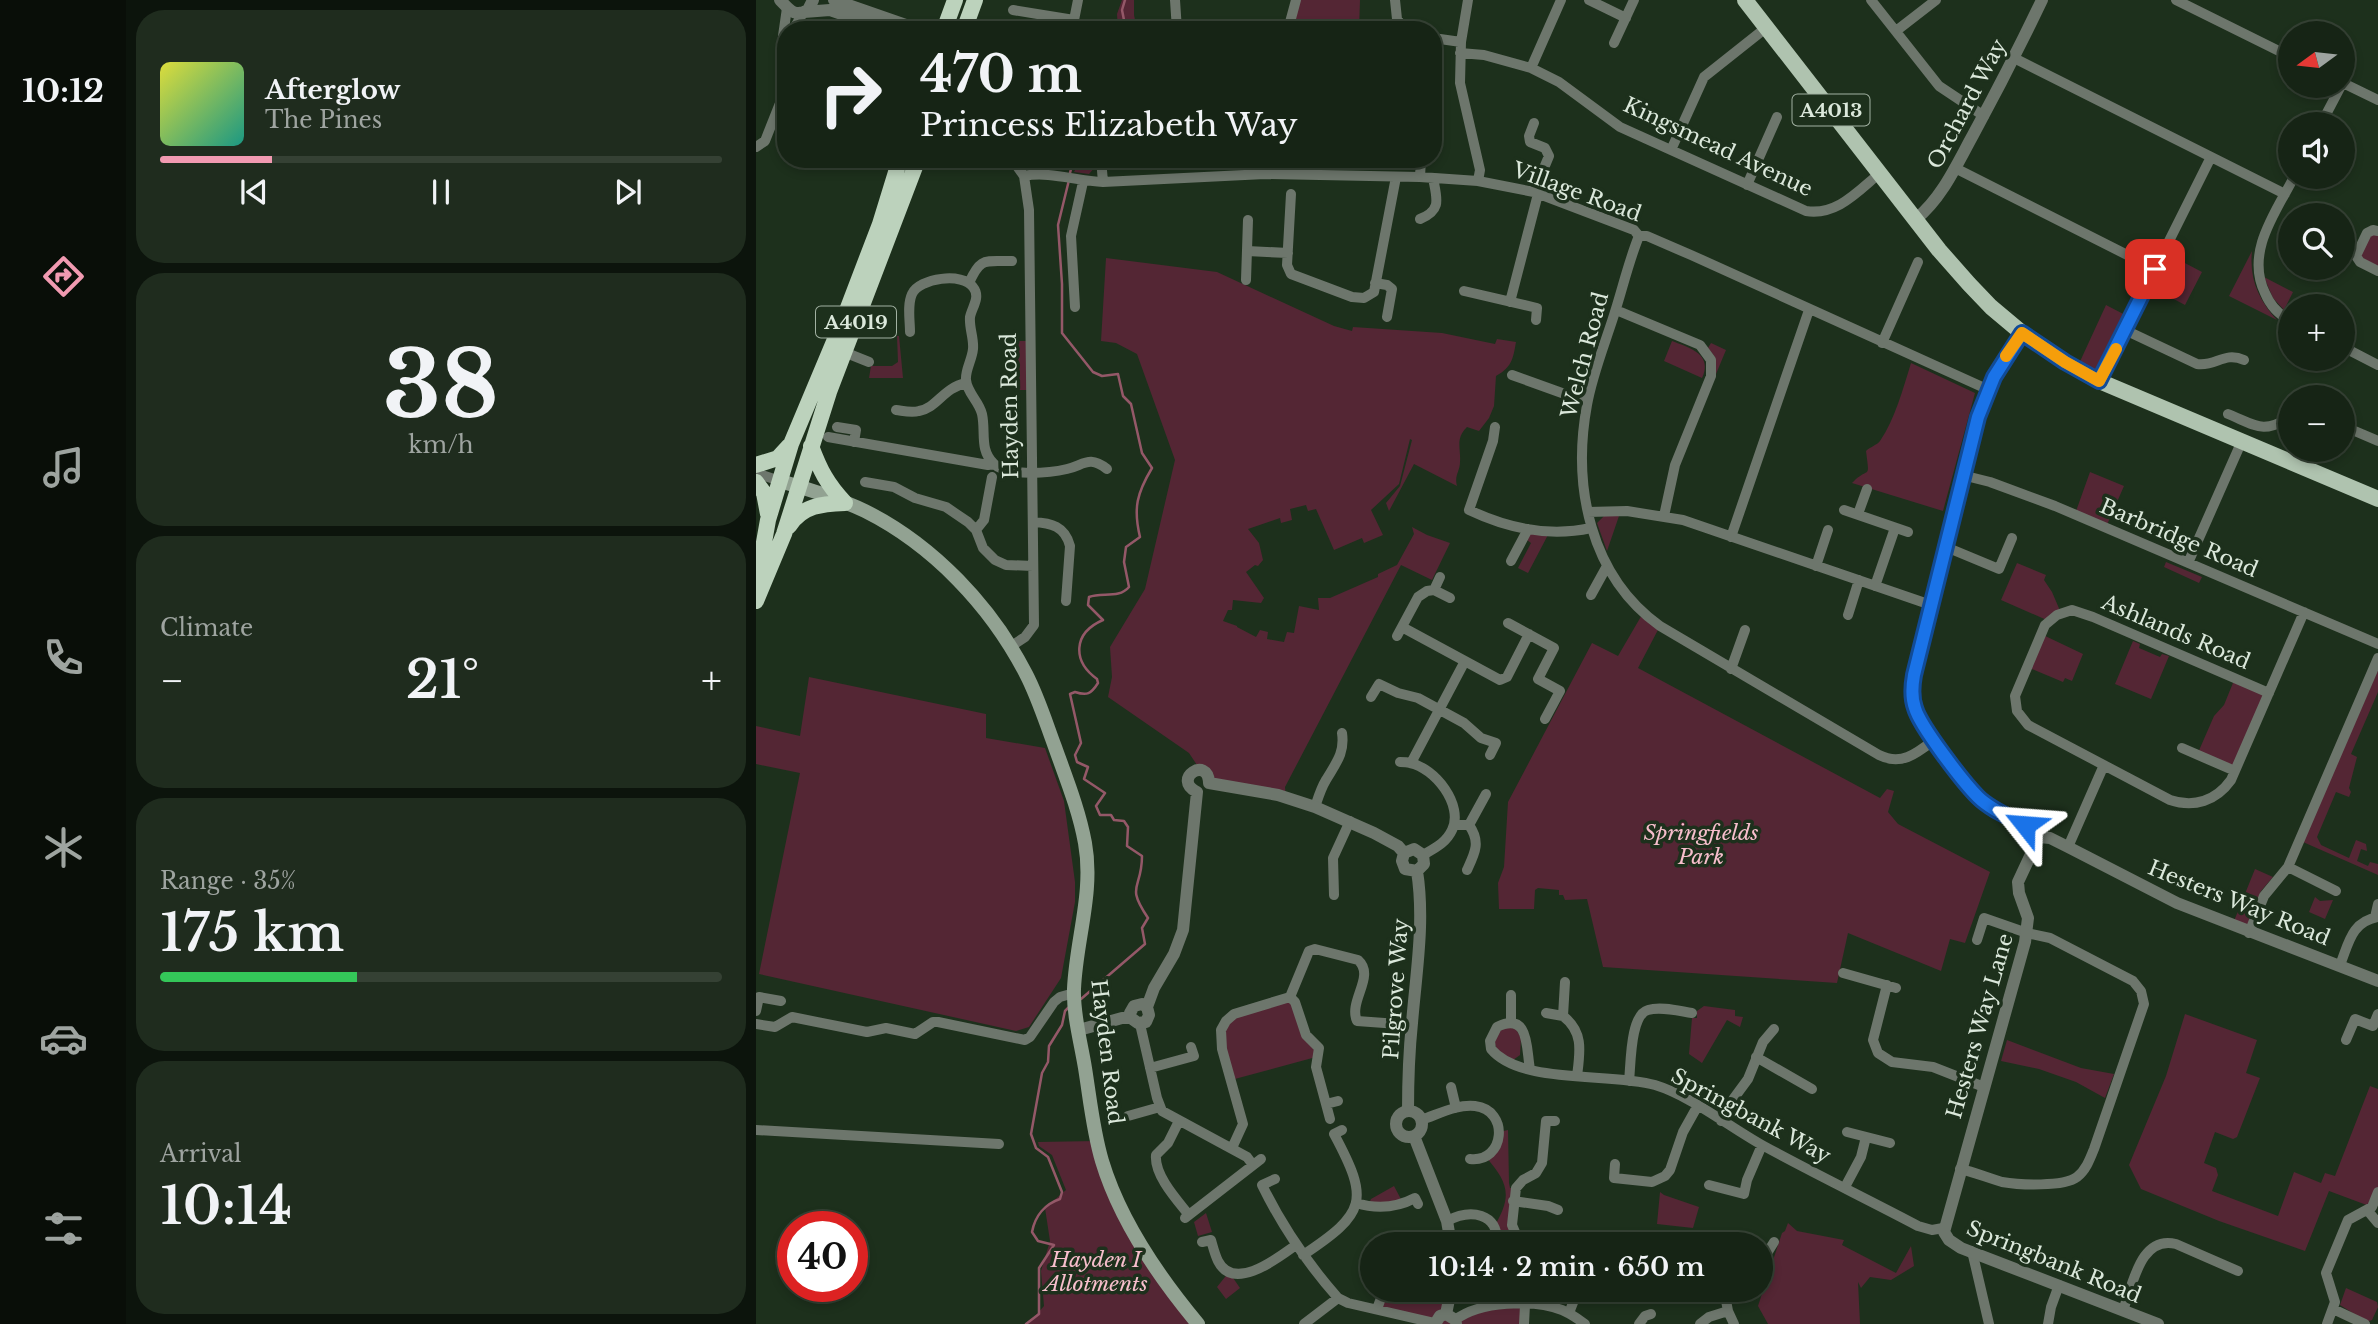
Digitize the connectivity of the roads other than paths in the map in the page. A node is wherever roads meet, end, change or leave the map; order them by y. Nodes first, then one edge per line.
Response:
1 (813, 0) edge
2 (834, 0) edge
3 (955, 0) edge
4 (1078, 0) edge
5 (1175, 0) edge
6 (1296, 0) edge
7 (1395, 0) edge
8 (1468, 0) edge
9 (1561, 0) edge
10 (1589, 0) edge
11 (1634, 0) edge
12 (1745, 0) edge
13 (1871, 0) edge
14 (1936, 0) edge
15 (2042, 0) edge
16 (2176, 0) edge
17 (784, 3) edge
18 (1013, 10) dead end
19 (804, 12) junction
20 (1626, 18) junction
21 (783, 21) edge
22 (798, 21) edge
23 (862, 21) edge
24 (894, 21) edge
25 (947, 21) edge
26 (1057, 21) edge
27 (1074, 21) edge
28 (1176, 21) edge
29 (1294, 21) edge
30 (1398, 21) edge
31 (1767, 27) junction
32 (1896, 31) junction
33 (1442, 41) edge
34 (1614, 43) dead end
35 (1460, 47) junction
36 (2278, 51) edge
37 (2014, 58) junction
38 (1531, 68) junction
39 (2356, 90) edge
40 (2378, 100) edge
41 (777, 111) edge
42 (1984, 116) junction
43 (1777, 117) dead end
44 (1534, 123) dead end
45 (756, 147) edge
46 (1671, 150) junction
47 (2211, 157) junction
48 (897, 168) edge
49 (915, 168) edge
50 (1018, 168) edge
51 (1102, 168) edge
52 (1420, 168) edge
53 (1955, 168) junction
54 (1880, 173) junction
55 (1024, 176) junction
56 (1396, 177) junction
57 (1420, 177) junction
58 (1433, 178) junction
59 (1080, 181) junction
60 (1478, 181) junction
61 (1103, 182) junction
62 (1747, 185) junction
63 (2288, 189) edge
64 (1536, 193) junction
65 (1291, 194) dead end
66 (2285, 194) junction
67 (1420, 219) dead end
68 (1916, 219) junction
69 (1248, 220) dead end
70 (2378, 232) edge
71 (1639, 236) junction
72 (1247, 251) junction
73 (1288, 253) junction
74 (1012, 261) dead end
75 (1917, 262) dead end
76 (2155, 269) junction
77 (2378, 271) edge
78 (1246, 279) dead end
79 (969, 283) junction
80 (1375, 283) junction
81 (1464, 291) dead end
82 (1510, 302) junction
83 (1075, 307) dead end
84 (1616, 310) junction
85 (1809, 310) junction
86 (2278, 312) edge
87 (1387, 317) dead end
88 (1536, 320) dead end
89 (2125, 330) junction
90 (910, 332) dead end
91 (2022, 333) junction
92 (1882, 343) junction
93 (844, 352) junction
94 (2355, 353) edge
95 (2244, 360) dead end
96 (869, 362) dead end
97 (2378, 365) edge
98 (1512, 375) dead end
99 (2099, 381) junction
100 (966, 383) junction
101 (1989, 390) junction
102 (829, 392) junction
103 (1587, 402) junction
104 (896, 410) dead end
105 (2228, 414) dead end
106 (2278, 424) edge
107 (837, 427) dead end
108 (1496, 427) dead end
109 (2355, 431) edge
110 (828, 436) dead end
111 (2378, 441) edge
112 (854, 442) junction
113 (2241, 443) junction
114 (791, 444) junction
115 (811, 446) junction
116 (994, 464) junction
117 (756, 466) edge
118 (1107, 469) dead end
119 (1032, 471) junction
120 (756, 473) edge
121 (1962, 475) junction
122 (992, 477) dead end
123 (780, 481) junction
124 (756, 482) edge
125 (865, 482) dead end
126 (799, 486) junction
127 (1867, 489) dead end
128 (2378, 499) edge
129 (845, 503) junction
130 (1844, 509) dead end
131 (1588, 512) junction
132 (1858, 514) junction
133 (1664, 516) junction
134 (768, 520) junction
135 (1033, 522) junction
136 (1591, 528) junction
137 (1895, 528) junction
138 (1528, 529) junction
139 (976, 530) junction
140 (1828, 530) dead end
141 (1908, 532) dead end
142 (784, 534) junction
143 (1731, 537) junction
144 (2012, 538) dead end
145 (1946, 547) junction
146 (1511, 561) dead end
147 (2188, 563) junction
148 (1033, 566) junction
149 (1606, 566) junction
150 (1816, 566) junction
151 (760, 567) junction
152 (1440, 577) dead end
153 (1859, 580) junction
154 (1875, 586) junction
155 (756, 587) edge
156 (1434, 590) junction
157 (1591, 595) dead end
158 (1450, 598) dead end
159 (756, 601) edge
160 (1066, 601) dead end
161 (1931, 605) junction
162 (2304, 612) junction
163 (1848, 615) dead end
164 (1508, 623) dead end
165 (1745, 630) dead end
166 (1529, 634) junction
167 (2378, 643) edge
168 (1010, 647) junction
169 (2378, 658) edge
170 (1465, 662) junction
171 (1731, 670) junction
172 (2269, 693) junction
173 (1371, 698) dead end
174 (1439, 710) junction
175 (1545, 719) dead end
176 (1342, 733) dead end
177 (1934, 740) junction
178 (2182, 748) dead end
179 (1490, 755) dead end
180 (2104, 765) junction
181 (2235, 771) junction
182 (1209, 783) junction
183 (1197, 792) junction
184 (1486, 794) dead end
185 (1315, 807) junction
186 (1350, 821) junction
187 (1454, 825) junction
188 (1469, 825) junction
189 (2039, 837) junction
190 (2068, 847) junction
191 (1404, 853) junction
192 (1423, 855) junction
193 (2288, 867) junction
194 (1467, 870) dead end
195 (1417, 871) junction
196 (2336, 891) dead end
197 (1334, 895) dead end
198 (2378, 904) edge
199 (2376, 917) edge
200 (2027, 933) junction
201 (2249, 933) junction
202 (1977, 940) dead end
203 (2340, 965) junction
204 (1843, 973) dead end
205 (2378, 981) edge
206 (1565, 982) dead end
207 (1511, 995) dead end
208 (1290, 997) junction
209 (1075, 1000) junction
210 (781, 1001) dead end
211 (756, 1011) edge
212 (1546, 1013) dead end
213 (1692, 1013) dead end
214 (2378, 1014) edge
215 (1563, 1016) junction
216 (1136, 1021) junction
217 (1511, 1023) junction
218 (756, 1024) edge
219 (1412, 1025) junction
220 (1773, 1029) dead end
221 (1079, 1030) junction
222 (2347, 1040) dead end
223 (1191, 1047) dead end
224 (1756, 1058) junction
225 (1150, 1068) junction
226 (1530, 1069) junction
227 (1577, 1076) junction
228 (1629, 1081) junction
229 (1451, 1087) dead end
230 (1984, 1087) junction
231 (1812, 1089) dead end
232 (1338, 1101) dead end
233 (1326, 1104) junction
234 (1160, 1107) junction
235 (1697, 1107) junction
236 (1456, 1108) junction
237 (1408, 1111) junction
238 (1128, 1116) dead end
239 (1330, 1119) dead end
240 (1421, 1120) junction
241 (1179, 1121) junction
242 (1721, 1121) junction
243 (1555, 1122) dead end
244 (756, 1130) edge
245 (1342, 1130) dead end
246 (1847, 1132) dead end
247 (1413, 1136) junction
248 (1866, 1137) junction
249 (1890, 1143) dead end
250 (999, 1144) dead end
251 (1762, 1145) junction
252 (1233, 1148) junction
253 (1470, 1159) dead end
254 (1615, 1164) dead end
255 (1960, 1169) junction
256 (1275, 1178) dead end
257 (1709, 1185) dead end
258 (1845, 1187) junction
259 (2378, 1192) edge
260 (1513, 1201) junction
261 (1356, 1203) junction
262 (1418, 1204) dead end
263 (1558, 1210) dead end
264 (2368, 1211) junction
265 (1447, 1221) junction
266 (2378, 1223) edge
267 (1944, 1228) junction
268 (1449, 1232) edge
269 (1495, 1232) edge
270 (1514, 1232) edge
271 (1202, 1242) dead end
272 (1296, 1245) junction
273 (1972, 1251) junction
274 (1303, 1255) junction
275 (2238, 1271) dead end
276 (2059, 1285) junction
277 (1338, 1298) junction
278 (1380, 1302) edge
279 (1451, 1302) edge
280 (1573, 1302) edge
281 (1726, 1302) edge
282 (1525, 1305) junction
283 (1377, 1309) junction
284 (2333, 1309) junction
285 (2123, 1310) junction
286 (1728, 1311) junction
287 (1569, 1313) junction
288 (1392, 1319) edge
289 (1452, 1320) edge
290 (1198, 1324) edge
291 (1304, 1324) edge
292 (1435, 1324) edge
293 (1524, 1324) edge
294 (1585, 1324) edge
295 (1700, 1324) edge
296 (1734, 1324) edge
297 (1989, 1324) edge
298 (2048, 1324) edge
299 (2158, 1324) edge
300 (2327, 1324) edge
301 (2365, 1324) edge

1 - 19 street
2 - 24 street
3 - 25 highway
4 - 27 street
5 - 28 street
6 - 29 street
7 - 30 street
8 - 35 street
9 - 38 street
10 - 20 street
11 - 20 street
12 - 31 main road, A4013
13 - 32 street
14 - 32 street
15 - 37 street, Orchard Way
16 - 36 street
17 - 19 street
17 - 21 street
18 - 26 street
19 - 22 street
19 - 23 street
20 - 34 street
31 - 46 street
31 - 54 main road, A4013
32 - 42 street
33 - 35 street, Kingsmead Avenue
35 - 38 street, Kingsmead Avenue
35 - 60 street
37 - 42 street, Orchard Way
37 - 47 street
38 - 46 street, Kingsmead Avenue
39 - 40 street
41 - 45 street
42 - 53 street, Orchard Way
43 - 62 street
44 - 64 street
46 - 62 street, Kingsmead Avenue
47 - 66 street
47 - 76 street
48 - 114 highway, A4019
49 - 93 highway, A4019
50 - 55 street, Hayden Road
51 - 61 street
52 - 57 street
53 - 68 street, Orchard Way
53 - 76 street
54 - 62 street, Kingsmead Avenue
54 - 68 main road, A4013
55 - 59 street, Village Road
55 - 119 street, Hayden Road
56 - 57 street, Village Road
56 - 61 street, Village Road
56 - 80 street
57 - 58 street, Village Road
58 - 60 street, Village Road
58 - 67 street
59 - 61 street, Village Road
59 - 83 street
60 - 64 street, Village Road
63 - 66 street
64 - 71 street, Village Road
64 - 82 street
65 - 73 street
66 - 86 street
68 - 91 main road, A4013
69 - 72 street
70 - 77 street
71 - 84 street, Welch Road
71 - 85 street, Village Road
72 - 73 street
72 - 78 street
73 - 80 street
74 - 79 street
75 - 92 street
76 - 89 street
79 - 90 street
79 - 100 street
80 - 87 street
81 - 82 street
82 - 88 street
84 - 103 street, Welch Road
84 - 133 street
85 - 92 street, Village Road
85 - 143 street
89 - 95 street
89 - 99 street
91 - 99 main road, A4013
91 - 101 street, Hesters Way Road
92 - 101 street, Village Road
93 - 96 street
93 - 102 highway, A4019
94 - 97 street
98 - 103 street
99 - 113 main road, A4013
100 - 104 street
100 - 116 street
101 - 121 street, Hesters Way Road
102 - 115 highway, A4019
102 - 123 highway
103 - 131 street, Welch Road
105 - 106 street
107 - 112 street
108 - 138 street
109 - 111 street
110 - 112 street
112 - 116 street
113 - 128 main road, A4013
113 - 147 street
114 - 117 highway
114 - 123 highway, A4019
115 - 126 highway, A4019
115 - 129 highway
116 - 119 street
118 - 119 street
119 - 135 street, Hayden Road
120 - 123 street
121 - 145 street, Hesters Way Road
121 - 147 street, Barbridge Road
122 - 139 street
123 - 126 main road, Hayden Road
123 - 134 highway, A4019
124 - 134 highway
125 - 139 street
126 - 129 main road, Hayden Road
126 - 142 highway, A4019
126 - 151 highway
127 - 132 street
129 - 142 highway
129 - 168 main road, Hayden Road
130 - 132 street
131 - 133 street
131 - 136 street, Welch Road
132 - 137 street
133 - 143 street
134 - 151 highway, A4019
135 - 148 street, Hayden Road
135 - 160 street
136 - 138 street
136 - 149 street, Welch Road
137 - 141 street
137 - 154 street
138 - 146 street
139 - 148 street
140 - 150 street
142 - 159 highway, A4019
143 - 150 street
144 - 145 street
145 - 161 street, Hesters Way Road
147 - 162 street, Barbridge Road
148 - 168 street, Hayden Road
149 - 157 street
149 - 171 street, Welch Road
150 - 153 street
151 - 155 highway, A4019
152 - 156 street
153 - 154 street
153 - 163 street
154 - 161 street
156 - 158 street
156 - 170 street
161 - 177 street, Hesters Way Road
162 - 167 street, Barbridge Road
162 - 172 street, Ashlands Road
164 - 166 street
165 - 171 street
166 - 170 street
166 - 175 street
168 - 209 main road, Hayden Road
169 - 193 street
170 - 174 street
171 - 177 street, Welch Road
172 - 180 street, Ashlands Road
172 - 181 street, Ashlands Road
173 - 174 street
174 - 179 street
174 - 187 street
176 - 185 street
177 - 189 street, Hesters Way Road
178 - 181 street
180 - 181 street, Ashlands Road
180 - 190 street
182 - 183 street
182 - 183 street
182 - 185 street
183 - 216 street
184 - 188 street
185 - 186 street
186 - 191 street
186 - 197 street
187 - 188 street
187 - 192 street
188 - 194 street
189 - 190 street, Hesters Way Road
189 - 200 street, Hesters Way Lane
190 - 201 street, Hesters Way Road
191 - 192 street
191 - 195 street
192 - 195 street
193 - 196 street
193 - 201 street
195 - 219 street, Pilgrove Way
198 - 199 street
199 - 203 street
200 - 202 street
200 - 230 street, Hesters Way Lane
200 - 255 street
201 - 203 street, Hesters Way Road
203 - 205 street, Hesters Way Road
204 - 230 street
206 - 215 street
207 - 217 street
208 - 219 street
208 - 233 street
208 - 252 street
209 - 218 street
209 - 221 main road, Hayden Road
210 - 211 street
212 - 215 street
213 - 228 street
214 - 222 street
215 - 227 street
216 - 221 street
216 - 225 street
217 - 226 street
217 - 226 street, Springbank Way
219 - 237 street, Pilgrove Way
220 - 224 street
221 - 290 main road, Hayden Road
223 - 225 street
224 - 231 street
224 - 242 street
225 - 234 street
226 - 227 street, Springbank Way
227 - 228 street, Springbank Way
228 - 235 street, Springbank Way
229 - 236 street
230 - 255 street, Hesters Way Lane
232 - 233 street
233 - 239 street
234 - 238 street
234 - 241 street
235 - 242 street, Springbank Way
235 - 254 street
236 - 240 street
236 - 253 street
237 - 240 street
237 - 247 street
240 - 247 street
241 - 252 street
241 - 252 street
242 - 251 street, Springbank Way
243 - 260 street
244 - 250 street
245 - 261 street
246 - 248 street
247 - 265 street
248 - 249 street
248 - 258 street
251 - 257 street
251 - 258 street, Springbank Way
255 - 267 street, Hesters Way Lane
256 - 272 street
258 - 267 street, Springbank Way
259 - 264 street
260 - 263 street
260 - 270 street
261 - 262 street
261 - 274 street
264 - 266 street
264 - 284 street
265 - 268 street
265 - 269 street
267 - 273 street, Springbank Road
271 - 272 street
272 - 274 street
273 - 276 street, Springbank Road
273 - 297 street
274 - 277 street
275 - 285 street
276 - 285 street, Springbank Road
276 - 298 street
277 - 283 street
277 - 291 street
278 - 283 street
279 - 289 street
280 - 287 street
281 - 286 street
282 - 287 street
282 - 289 street
282 - 293 street
283 - 288 street
284 - 300 street
284 - 301 street
285 - 299 street, Springbank Road
286 - 295 street
286 - 296 street
287 - 294 street
288 - 292 street
289 - 292 street

